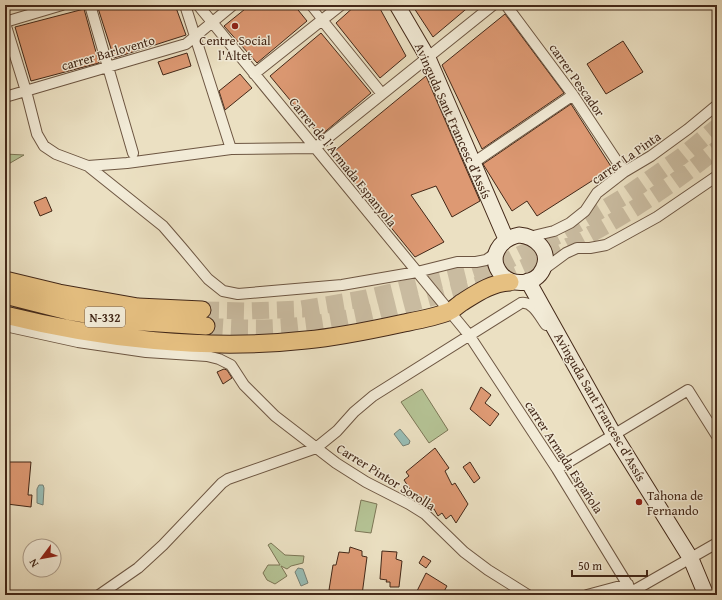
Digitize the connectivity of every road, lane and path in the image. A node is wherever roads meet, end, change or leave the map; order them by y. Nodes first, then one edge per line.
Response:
1 (62, 5) edge
2 (90, 5) edge
3 (185, 5) edge
4 (198, 5) edge
5 (232, 5) edge
6 (310, 5) edge
7 (341, 5) edge
8 (397, 5) edge
9 (493, 5) edge
10 (506, 5) edge
11 (322, 20) junction
12 (5, 22) edge
13 (211, 22) junction
14 (195, 37) junction
15 (428, 58) junction
16 (108, 67) junction
17 (254, 74) junction
18 (26, 91) junction
19 (382, 94) junction
20 (573, 95) junction
21 (5, 97) edge
22 (717, 105) edge
23 (231, 148) junction
24 (315, 148) junction
25 (133, 153) dead end
26 (473, 163) junction
27 (88, 166) junction
28 (624, 172) junction
29 (717, 176) edge
30 (529, 237) junction
31 (506, 239) junction
32 (496, 253) junction
33 (544, 253) junction
34 (566, 253) junction
35 (543, 270) junction
36 (417, 272) junction
37 (5, 280) edge
38 (528, 281) junction
39 (510, 282) junction
40 (5, 295) edge
41 (449, 311) junction
42 (5, 316) edge
43 (5, 326) edge
44 (469, 335) junction
45 (574, 364) junction
46 (614, 435) junction
47 (717, 436) edge
48 (316, 448) junction
49 (557, 469) junction
50 (717, 543) edge
51 (691, 559) junction
52 (632, 590) edge
53 (100, 595) edge
54 (528, 595) edge
55 (587, 595) edge
56 (706, 595) edge

1 - 12 street
2 - 16 street
3 - 14 street
4 - 13 street, Carrer de l'Armada Espanyola
5 - 13 street, carrer Barlovento
6 - 11 street
7 - 11 street
8 - 15 main road, Avinguda Sant Francesc d’Assís
9 - 15 street
10 - 20 street, carrer Pescador
11 - 17 street
11 - 19 street
12 - 18 street
13 - 14 street, carrer Barlovento
13 - 17 street, Carrer de l'Armada Espanyola
14 - 16 street, carrer Barlovento
14 - 23 street
15 - 19 street
15 - 26 main road, Avinguda Sant Francesc d’Assís
16 - 18 street, carrer Barlovento
16 - 25 street
17 - 24 street, Carrer de l'Armada Espanyola
18 - 21 street, carrer Barlovento
18 - 27 street
19 - 24 street
20 - 26 street
20 - 28 street, carrer Pescador
22 - 28 street, carrer La Pinta
23 - 24 street
23 - 27 street
24 - 36 street, Carrer de l'Armada Espanyola
26 - 31 main road, Avinguda Sant Francesc d’Assís
27 - 36 street
28 - 30 street, carrer La Pinta
29 - 34 street
30 - 31 main road
30 - 33 main road
31 - 32 main road
32 - 36 street
32 - 39 main road
33 - 34 street
33 - 35 main road
34 - 35 street
35 - 38 main road
36 - 41 street, Carrer de l'Armada Espanyola
37 - 40 highway, N-332
38 - 39 main road
38 - 45 main road, Avinguda Sant Francesc d'Assís
39 - 41 highway
41 - 42 highway
41 - 44 street, Carrer de l'Armada Espanyola
43 - 48 street, Carrer Pintor Sorolla
44 - 45 street
44 - 48 street
44 - 49 street, carrer Armada Española
45 - 46 main road, Avinguda Sant Francesc d'Assís
46 - 47 street
46 - 49 street
46 - 51 main road, Avinguda Sant Francesc d'Assís
48 - 53 street
48 - 54 street, Carrer Pintor Sorolla
49 - 52 street, carrer Armada Española
50 - 51 street
51 - 52 street
51 - 56 main road, Avinguda Sant Francesc d'Assís
52 - 55 street

